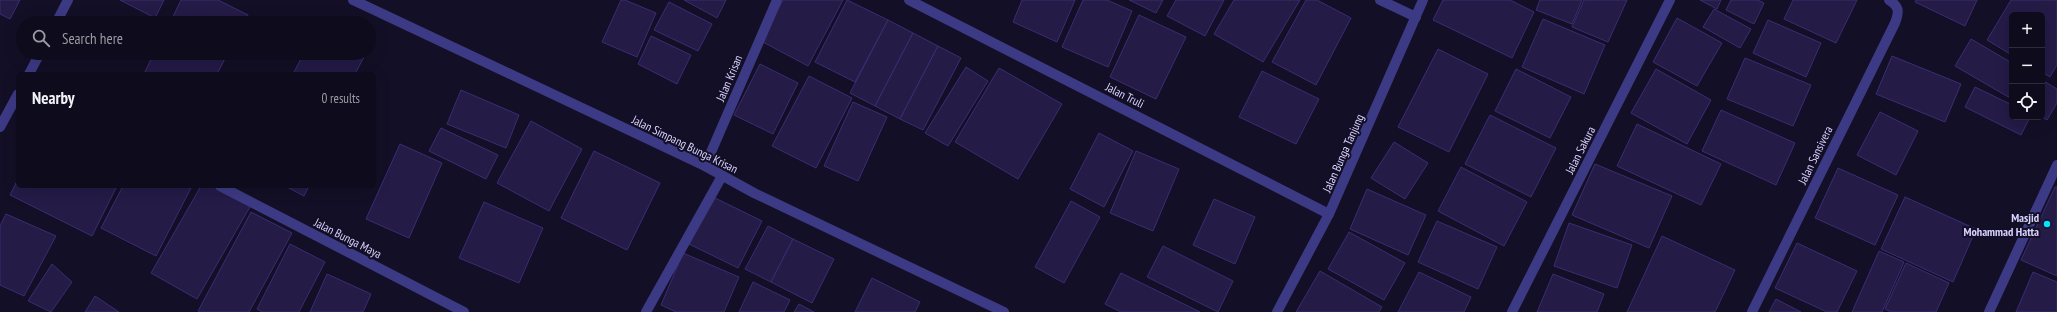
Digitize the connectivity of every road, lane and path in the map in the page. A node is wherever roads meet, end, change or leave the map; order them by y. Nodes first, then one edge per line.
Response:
1 (68, 0) edge
2 (353, 0) edge
3 (777, 0) edge
4 (910, 0) edge
5 (1380, 0) edge
6 (1423, 0) edge
7 (1670, 0) edge
8 (1889, 0) edge
9 (60, 16) edge
10 (1416, 17) junction
11 (36, 60) edge
12 (30, 72) edge
13 (16, 98) edge
14 (0, 127) edge
15 (2057, 165) edge
16 (705, 166) junction
17 (722, 176) junction
18 (224, 188) edge
19 (1330, 214) junction
20 (464, 312) edge
21 (646, 312) edge
22 (1004, 312) edge
23 (1277, 312) edge
24 (1512, 312) edge
25 (1752, 312) edge
26 (1989, 312) edge

1 - 9 street
2 - 16 street, Jalan Simpang Bunga Krisan
3 - 16 street, Jalan Krisan
4 - 19 street, Jalan Truli
5 - 10 street
6 - 10 street, Jalan Bunga Tanjung
7 - 24 street, Jalan Sakura
8 - 25 street, Jalan Sansivera
10 - 19 street, Jalan Bunga Tanjung
11 - 12 street
13 - 14 street
15 - 26 street
16 - 17 street, Jalan Simpang Bunga Krisan
17 - 21 street
17 - 22 street, Jalan Simpang Bunga Krisan
18 - 20 street, Jalan Bunga Maya
19 - 23 street, Jalan Bunga Tanjung

